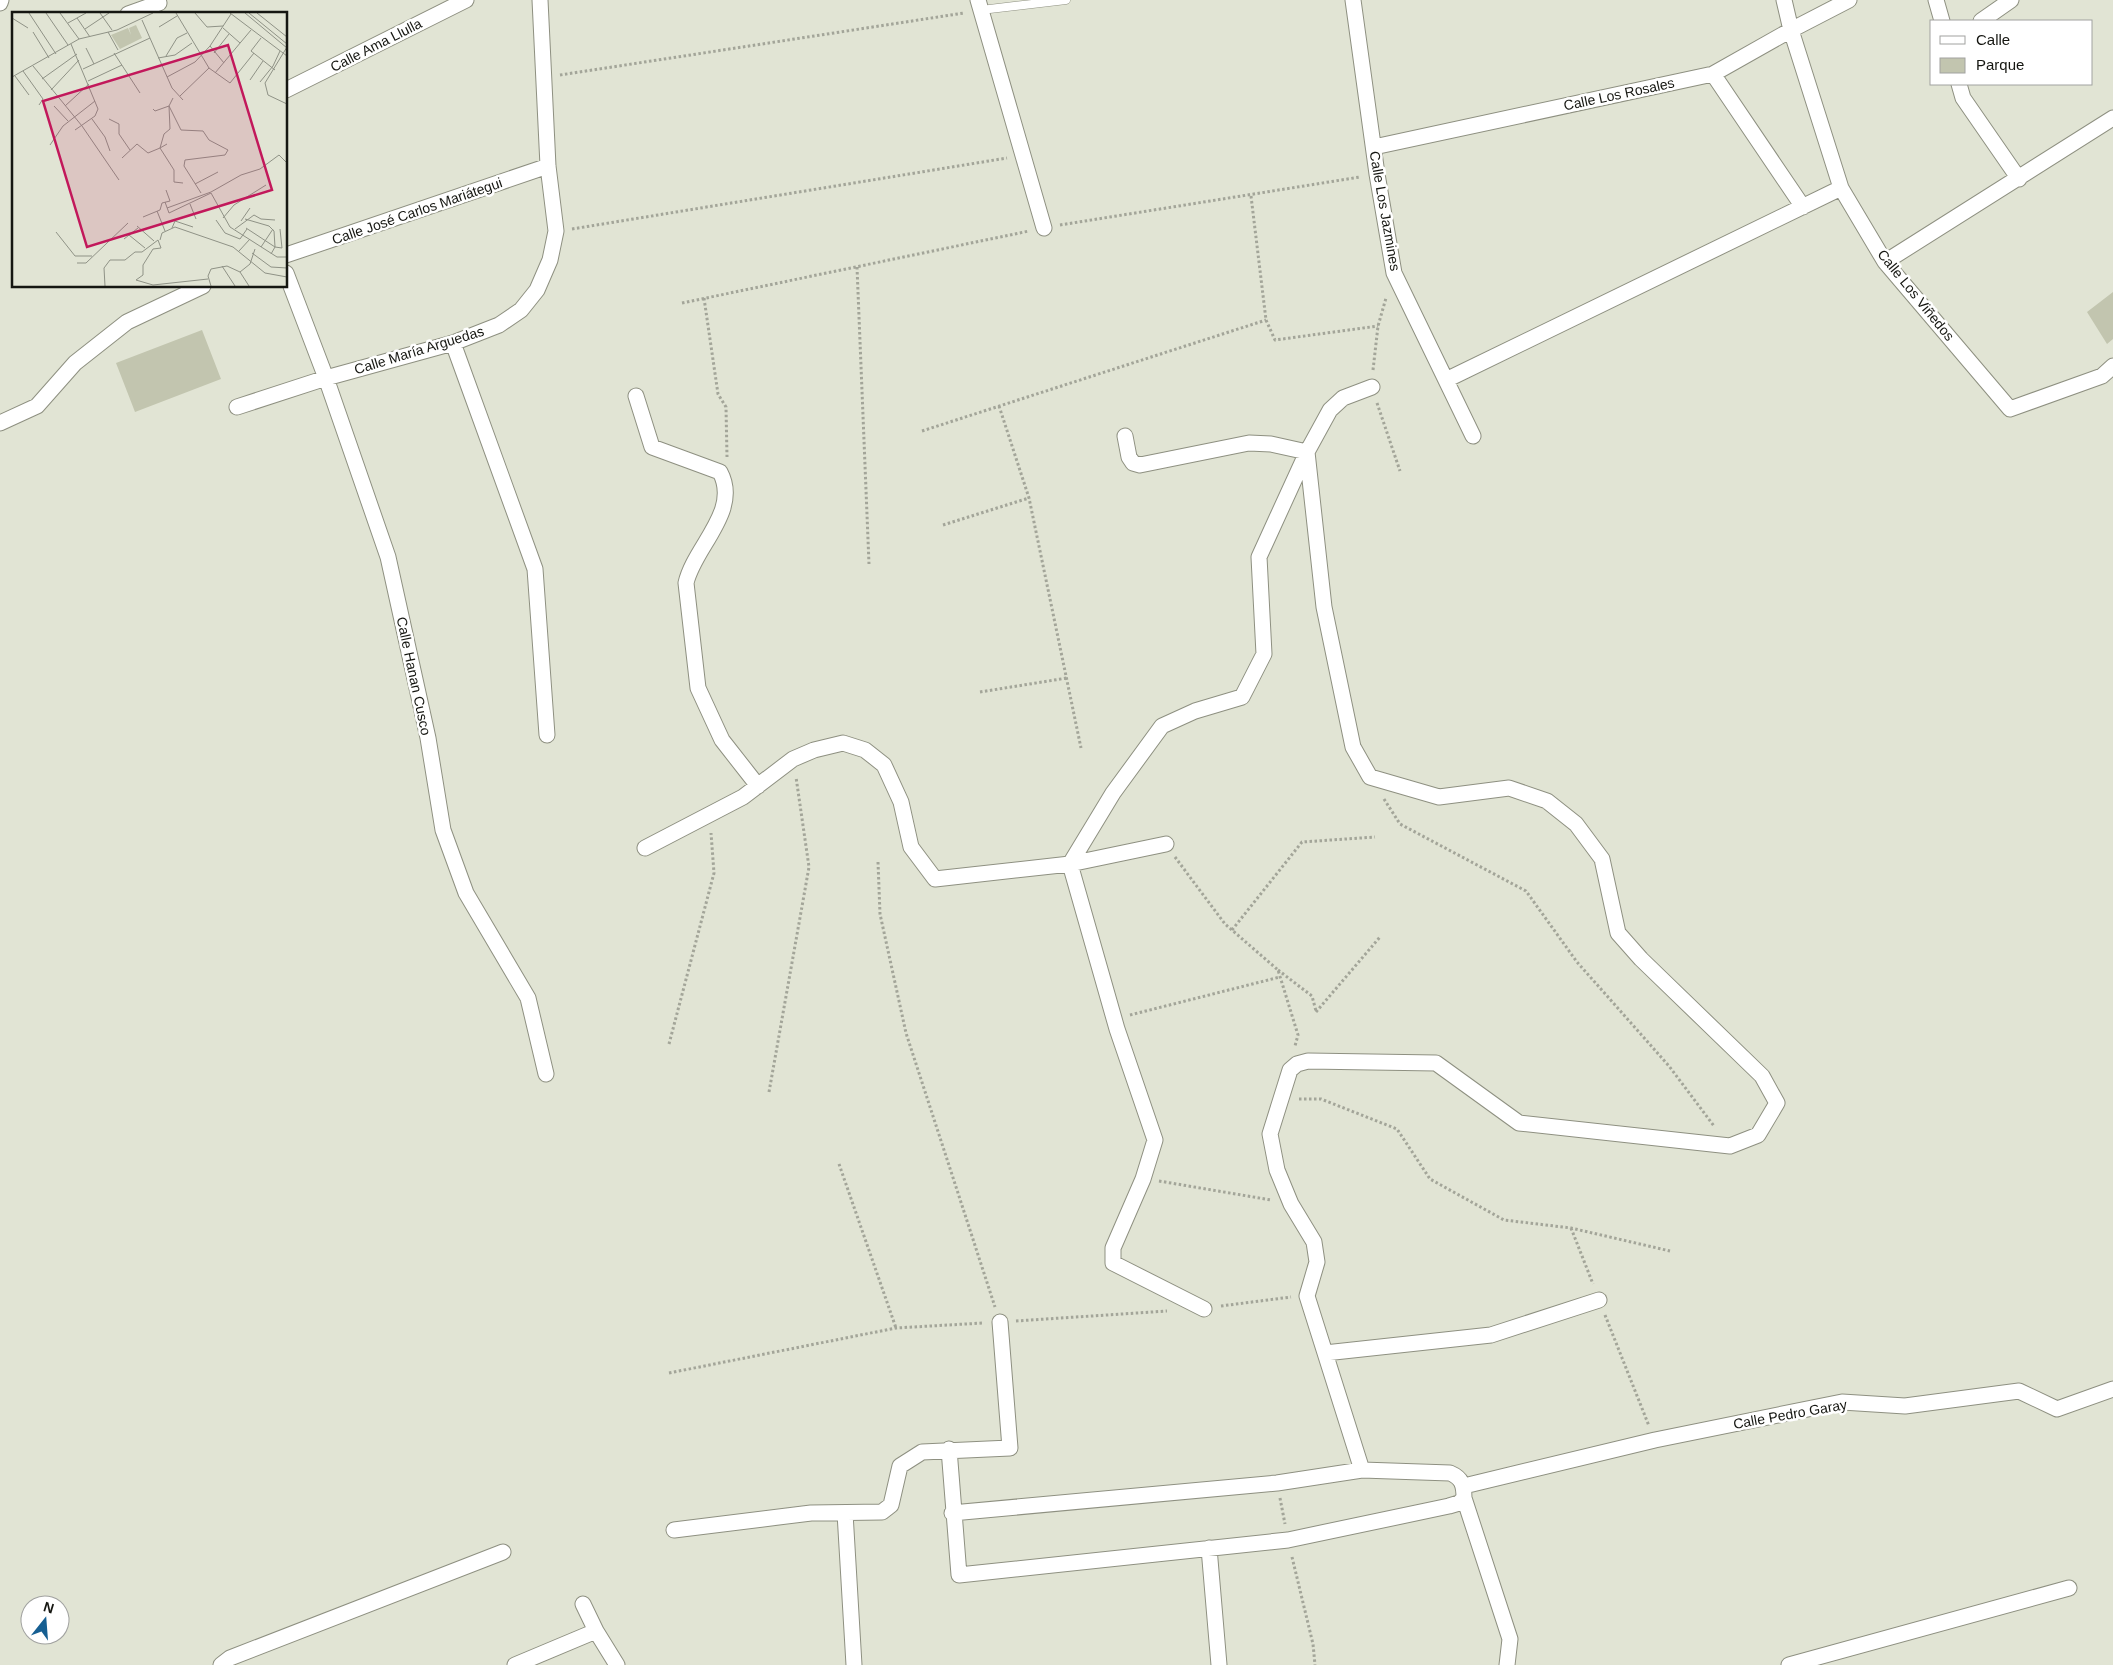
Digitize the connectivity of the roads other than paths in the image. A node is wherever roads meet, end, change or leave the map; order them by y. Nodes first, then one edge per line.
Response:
1 (466, 0) edge
2 (540, 0) edge
3 (1066, 0) edge
4 (1353, 0) edge
5 (1784, 0) edge
6 (1849, 0) edge
7 (1936, 0) edge
8 (2011, 0) edge
9 (1054, 1) edge
10 (160, 5) edge
11 (980, 5) edge
12 (135, 12) edge
13 (1942, 20) edge
14 (1982, 20) edge
15 (1791, 30) junction
16 (1713, 74) junction
17 (1959, 85) edge
18 (288, 89) edge
19 (2113, 118) edge
20 (1374, 147) junction
21 (548, 166) junction
22 (2019, 179) junction
23 (1841, 188) junction
24 (1803, 206) junction
25 (1044, 228) dead end
26 (288, 254) edge
27 (1885, 262) junction
28 (288, 278) edge
29 (196, 288) edge
30 (453, 343) junction
31 (2113, 366) edge
32 (326, 378) junction
33 (1446, 380) junction
34 (1372, 387) dead end
35 (636, 396) dead end
36 (238, 407) dead end
37 (0, 423) edge
38 (1125, 436) dead end
39 (1473, 436) dead end
40 (1307, 452) junction
41 (547, 735) dead end
42 (758, 786) junction
43 (1166, 844) road end
44 (645, 848) dead end
45 (1070, 864) junction
46 (546, 1074) dead end
47 (1599, 1300) road end
48 (1204, 1309) dead end
49 (1000, 1322) road end
50 (1325, 1354) junction
51 (2113, 1389) edge
52 (949, 1449) junction
53 (1362, 1470) junction
54 (1464, 1492) junction
55 (845, 1513) junction
56 (952, 1513) junction
57 (674, 1530) dead end
58 (1209, 1548) junction
59 (503, 1552) dead end
60 (2069, 1588) dead end
61 (583, 1604) dead end
62 (596, 1631) junction
63 (221, 1665) edge
64 (515, 1665) edge
65 (617, 1665) edge
66 (854, 1665) edge
67 (1219, 1665) edge
68 (1507, 1665) edge
69 (1789, 1665) edge

1 - 18 street, Calle Ama Llulla
2 - 21 street, Calle María Arguedas
3 - 9 lane
4 - 20 street, Calle Los Jazmines
5 - 15 street, Calle Los Viñedos
6 - 15 street, Calle Los Rosales
7 - 13 street
8 - 14 street
9 - 11 lane
10 - 12 street
11 - 25 street
15 - 16 street, Calle Los Rosales
15 - 23 street, Calle Los Viñedos
16 - 20 street, Calle Los Rosales
16 - 24 street
17 - 22 street
19 - 22 street
20 - 33 street, Calle Los Jazmines
21 - 26 street, Calle José Carlos Mariátegui
21 - 30 street, Calle María Arguedas
22 - 27 street
23 - 24 street
23 - 27 street, Calle Los Viñedos
24 - 33 street
27 - 31 street, Calle Los Viñedos
28 - 32 street, Calle Hanan Cusco
29 - 37 street
30 - 32 street, Calle María Arguedas
30 - 41 street
32 - 36 street, Calle María Arguedas
32 - 46 street, Calle Hanan Cusco
33 - 39 street, Calle Los Jazmines
34 - 40 street
35 - 42 street
38 - 40 street
40 - 45 street
40 - 50 street
42 - 44 street
42 - 45 street
43 - 45 street
45 - 48 street
47 - 50 street
49 - 52 street
50 - 53 street
51 - 54 street, Calle Pedro Garay
52 - 55 street
52 - 56 street
53 - 54 street
53 - 56 street
54 - 58 street, Calle Pedro Garay
54 - 68 street
55 - 57 street
55 - 66 street
56 - 58 street, Calle Pedro Garay
58 - 67 street
59 - 63 street
60 - 69 street
61 - 62 street
62 - 64 street
62 - 65 street

